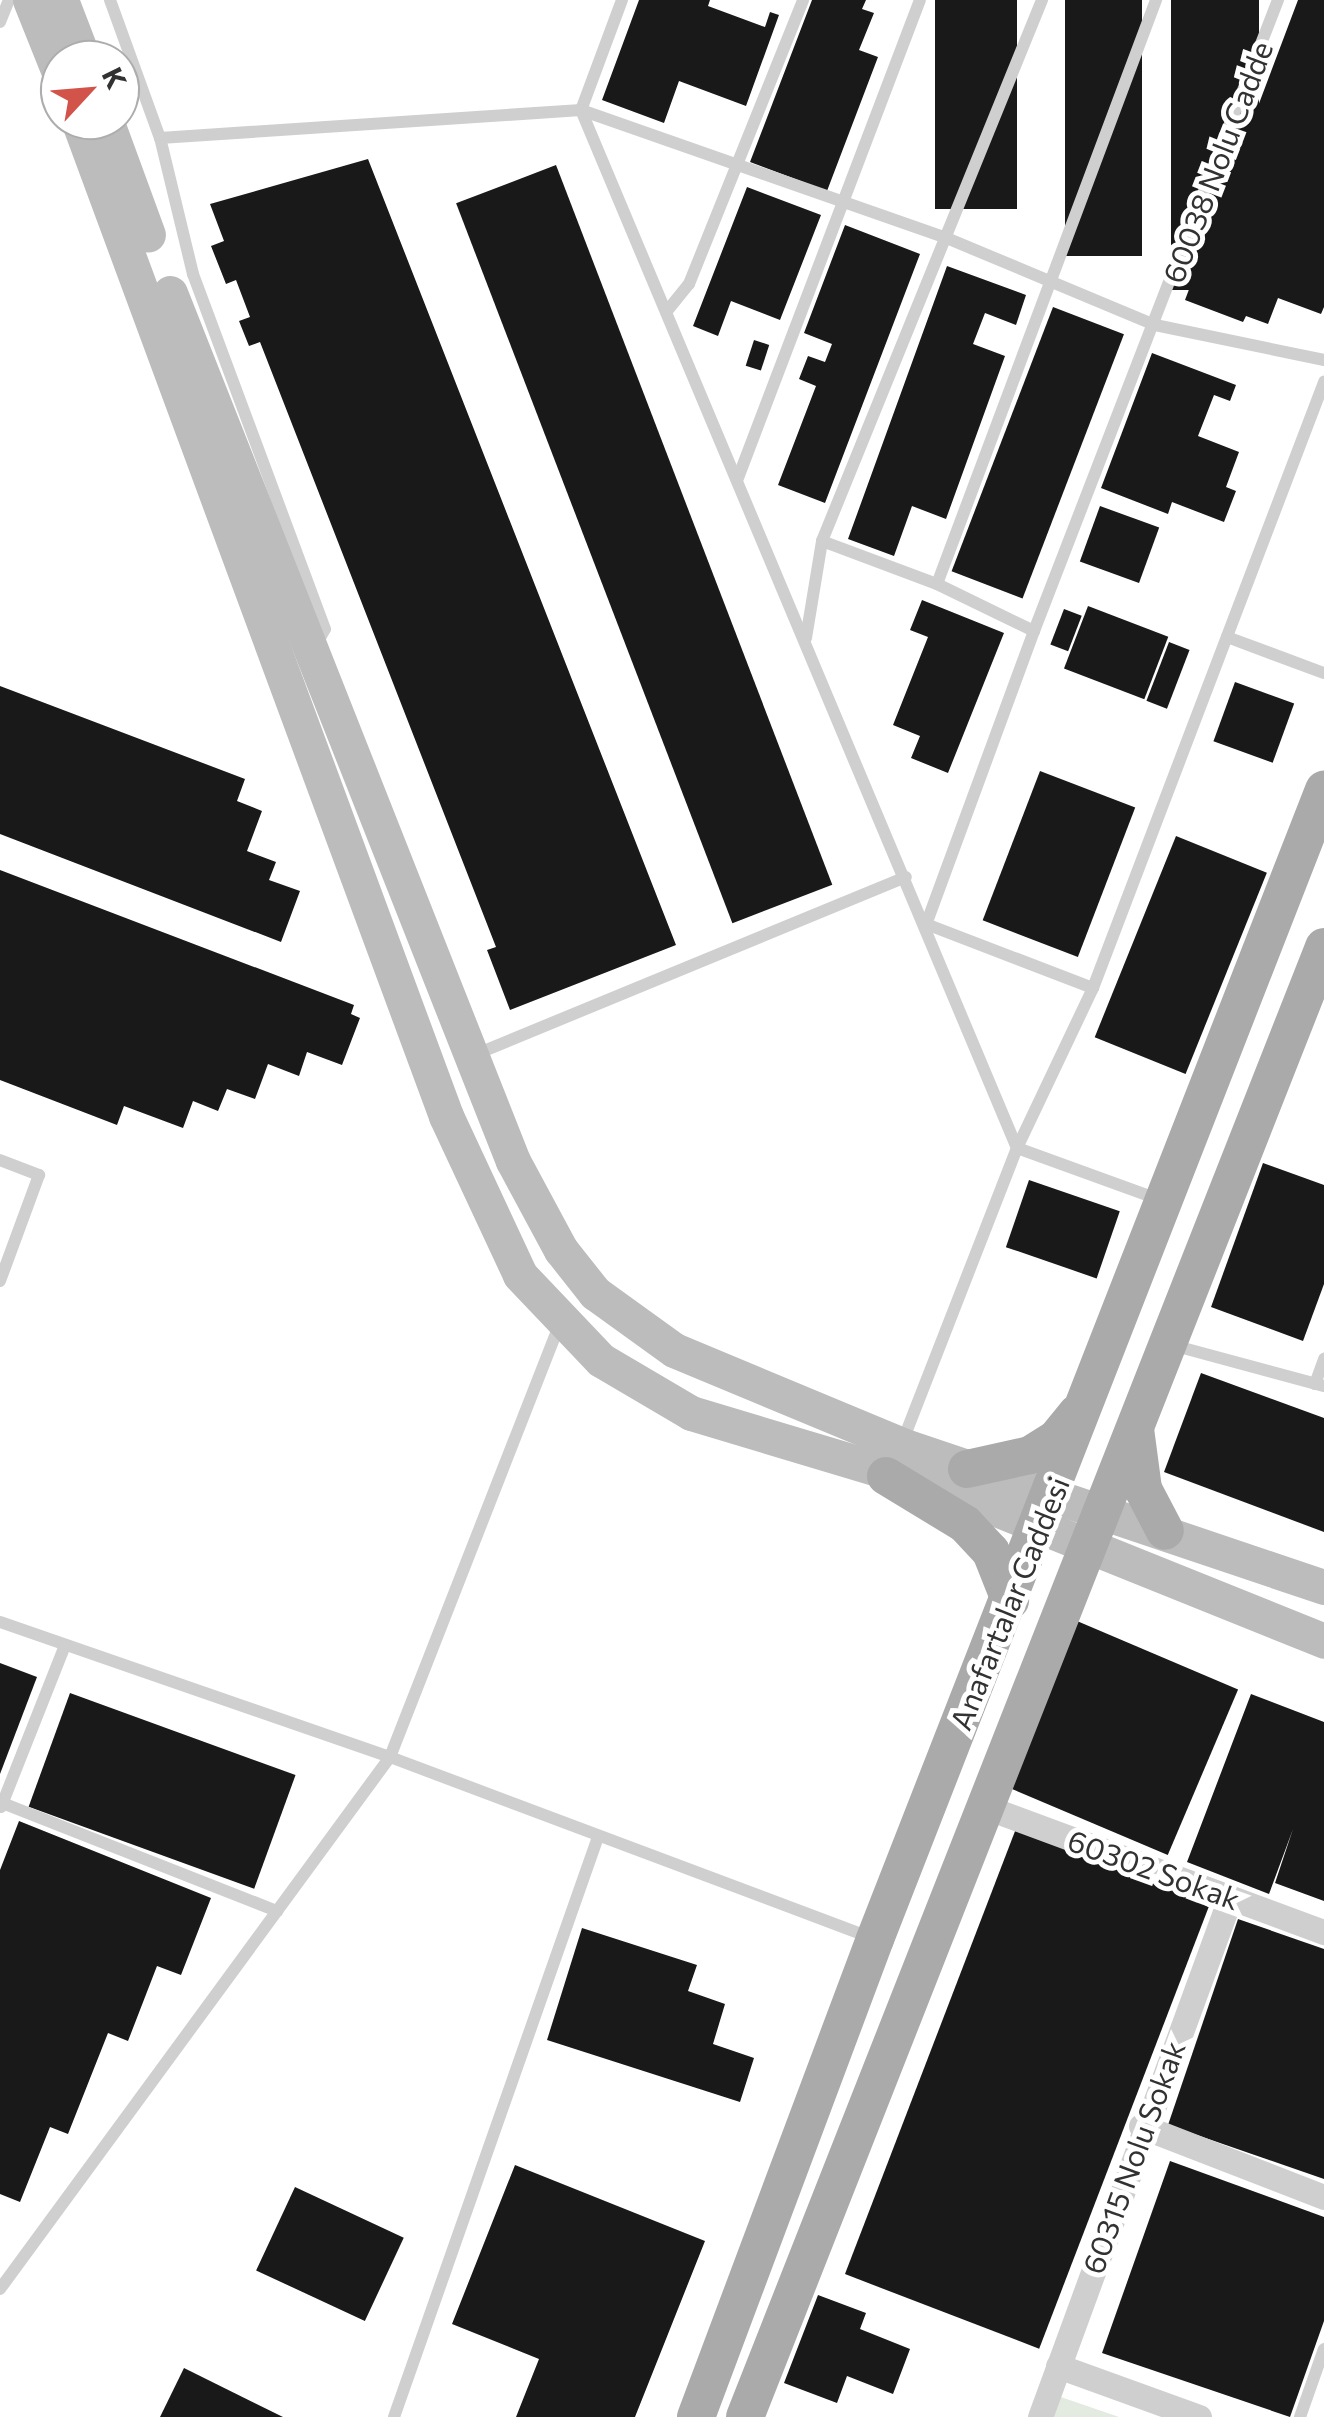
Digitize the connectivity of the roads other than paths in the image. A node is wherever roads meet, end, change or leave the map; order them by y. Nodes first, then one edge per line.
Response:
1 (9, 0) edge
2 (30, 0) edge
3 (61, 0) edge
4 (110, 0) edge
5 (622, 0) edge
6 (803, 0) edge
7 (920, 0) edge
8 (1042, 0) edge
9 (1156, 0) edge
10 (1278, 0) edge
11 (0, 22) edge
12 (46, 40) edge
13 (76, 40) edge
14 (582, 110) junction
15 (160, 138) junction
16 (87, 140) edge
17 (112, 140) edge
18 (739, 164) junction
19 (846, 202) junction
20 (949, 240) junction
21 (150, 273) junction
22 (1053, 282) junction
23 (667, 310) junction
24 (1155, 325) junction
25 (1324, 360) edge
26 (1324, 382) edge
27 (738, 478) junction
28 (822, 542) junction
29 (937, 584) junction
30 (1034, 631) junction
31 (1227, 637) junction
32 (806, 640) junction
33 (297, 659) junction
34 (1324, 673) edge
35 (1324, 790) edge
36 (906, 877) junction
37 (926, 924) junction
38 (1324, 947) edge
39 (1093, 988) junction
40 (472, 1056) junction
41 (1017, 1148) junction
42 (0, 1160) edge
43 (1166, 1202) junction
44 (0, 1281) edge
45 (562, 1319) junction
46 (1166, 1343) junction
47 (1324, 1359) edge
48 (1319, 1385) edge
49 (1091, 1396) junction
50 (1134, 1422) junction
51 (894, 1460) junction
52 (966, 1469) junction
53 (1045, 1512) junction
54 (1093, 1527) junction
55 (1166, 1531) junction
56 (1324, 1587) edge
57 (1010, 1600) junction
58 (0, 1622) edge
59 (1324, 1641) edge
60 (66, 1645) junction
61 (390, 1757) junction
62 (1, 1805) edge
63 (984, 1806) junction
64 (598, 1837) junction
65 (1230, 1898) junction
66 (277, 1911) junction
67 (1324, 1932) edge
68 (875, 1939) junction
69 (1142, 2126) junction
70 (1324, 2197) edge
71 (0, 2289) edge
72 (1324, 2349) edge
73 (1058, 2366) junction
74 (394, 2417) edge
75 (696, 2417) edge
76 (745, 2417) edge
77 (1040, 2417) edge
78 (1199, 2417) edge
79 (1300, 2417) edge

1 - 11 lane
2 - 12 main road
3 - 13 main road
4 - 15 lane
5 - 14 lane
6 - 18 lane
7 - 19 lane
8 - 20 lane
9 - 22 lane
10 - 24 lane, 60038 Nolu Cadde
14 - 15 lane
14 - 18 lane
14 - 23 lane
15 - 33 lane
16 - 21 main road
17 - 21 main road
18 - 19 lane
18 - 23 lane
19 - 20 lane
19 - 27 lane
20 - 22 lane
20 - 28 lane
21 - 33 main road
22 - 24 lane
22 - 29 lane
23 - 27 lane
24 - 25 lane
24 - 30 lane, 60038 Nolu Cadde
26 - 31 lane
27 - 32 lane
28 - 29 lane
28 - 32 lane
29 - 30 lane
30 - 37 lane, 60038 Nolu Cadde
31 - 34 lane
31 - 39 lane
32 - 36 lane
33 - 40 main road
33 - 45 main road
35 - 43 main road, Anafartalar Caddesi
36 - 37 lane
36 - 40 lane
37 - 39 lane
37 - 41 lane
38 - 46 main road, Anafartalar Caddesi
39 - 41 lane
40 - 51 main road
41 - 43 lane
41 - 51 lane
42 - 44 lane
43 - 49 main road, Anafartalar Caddesi
45 - 51 main road
45 - 61 lane
46 - 48 lane
46 - 50 main road, Anafartalar Caddesi
47 - 48 lane
49 - 52 main road
49 - 53 main road, Anafartalar Caddesi
50 - 54 main road, Anafartalar Caddesi
50 - 55 main road
51 - 52 main road
51 - 53 main road
51 - 57 main road
52 - 53 main road
53 - 54 main road
53 - 57 main road, Anafartalar Caddesi
54 - 55 main road
54 - 59 main road
54 - 63 main road, Anafartalar Caddesi
55 - 56 main road
57 - 68 main road, Anafartalar Caddesi
58 - 60 lane
60 - 61 lane
60 - 62 lane
61 - 64 lane
61 - 66 lane
62 - 66 lane
63 - 65 street, 60302 Sokak
63 - 76 main road, Anafartalar Caddesi
64 - 68 lane
64 - 74 lane
65 - 67 street, 60302 Sokak
65 - 69 street, 60315 Nolu Sokak
66 - 71 lane
68 - 75 main road, Anafartalar Caddesi
69 - 70 street
69 - 73 street, 60315 Nolu Sokak
72 - 79 lane
73 - 77 street, 60315 Nolu Sokak
73 - 78 street

